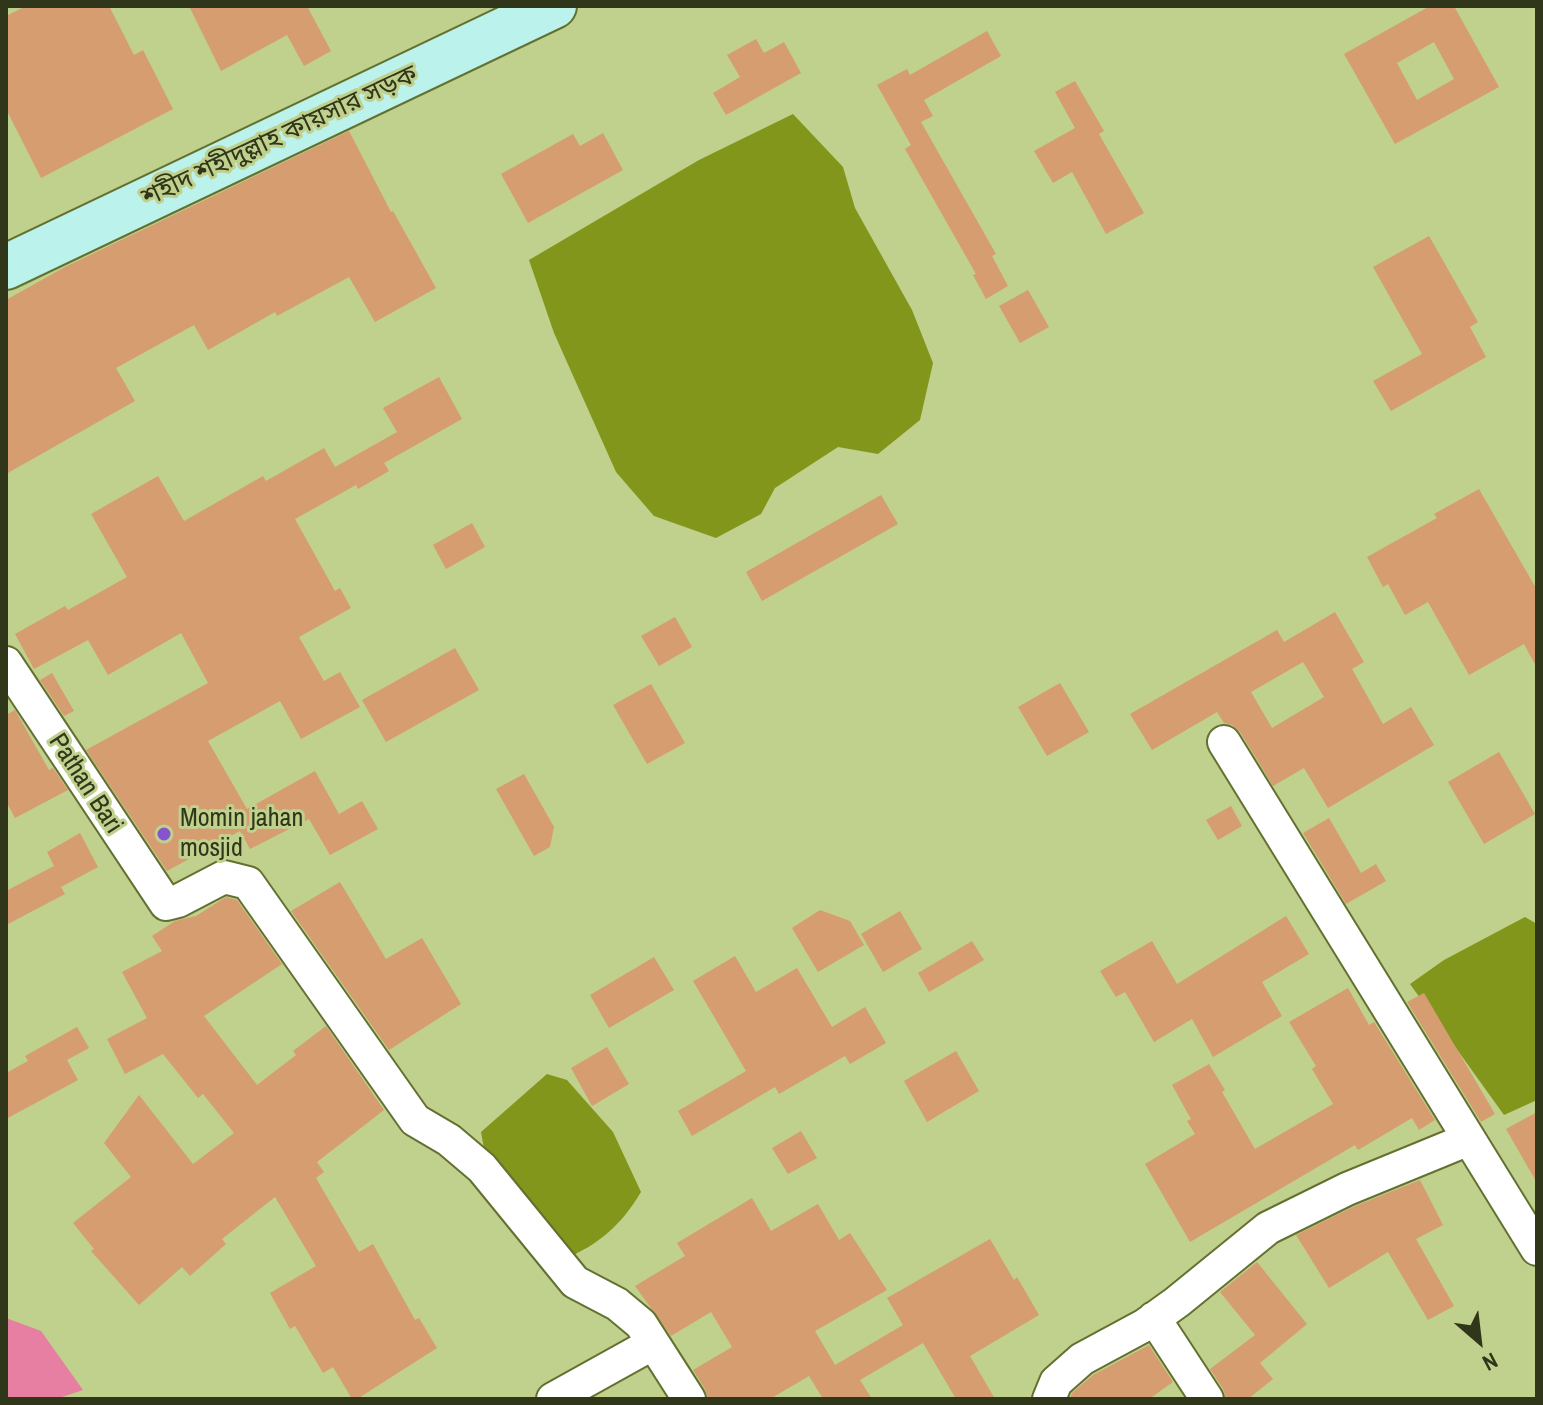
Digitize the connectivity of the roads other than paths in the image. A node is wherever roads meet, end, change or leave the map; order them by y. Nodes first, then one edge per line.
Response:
1 (502, 6) edge
2 (554, 6) edge
3 (6, 243) edge
4 (6, 267) edge
5 (6, 663) edge
6 (14, 698) edge
7 (1224, 742) dead end
8 (1469, 1139) junction
9 (1537, 1249) edge
10 (1154, 1318) junction
11 (652, 1344) junction
12 (553, 1399) edge
13 (689, 1399) edge
14 (1049, 1399) edge
15 (1207, 1399) edge

1 - 3 main road, শহীদ শহীদুল্লাহ কায়সার সড়ক
2 - 4 main road, শহীদ শহীদুল্লাহ কায়সার সড়ক
5 - 6 street, Pathan Bari
6 - 11 street, Pathan Bari
7 - 8 street
8 - 9 street
8 - 10 street
10 - 14 street
10 - 15 street
11 - 12 street
11 - 13 street

